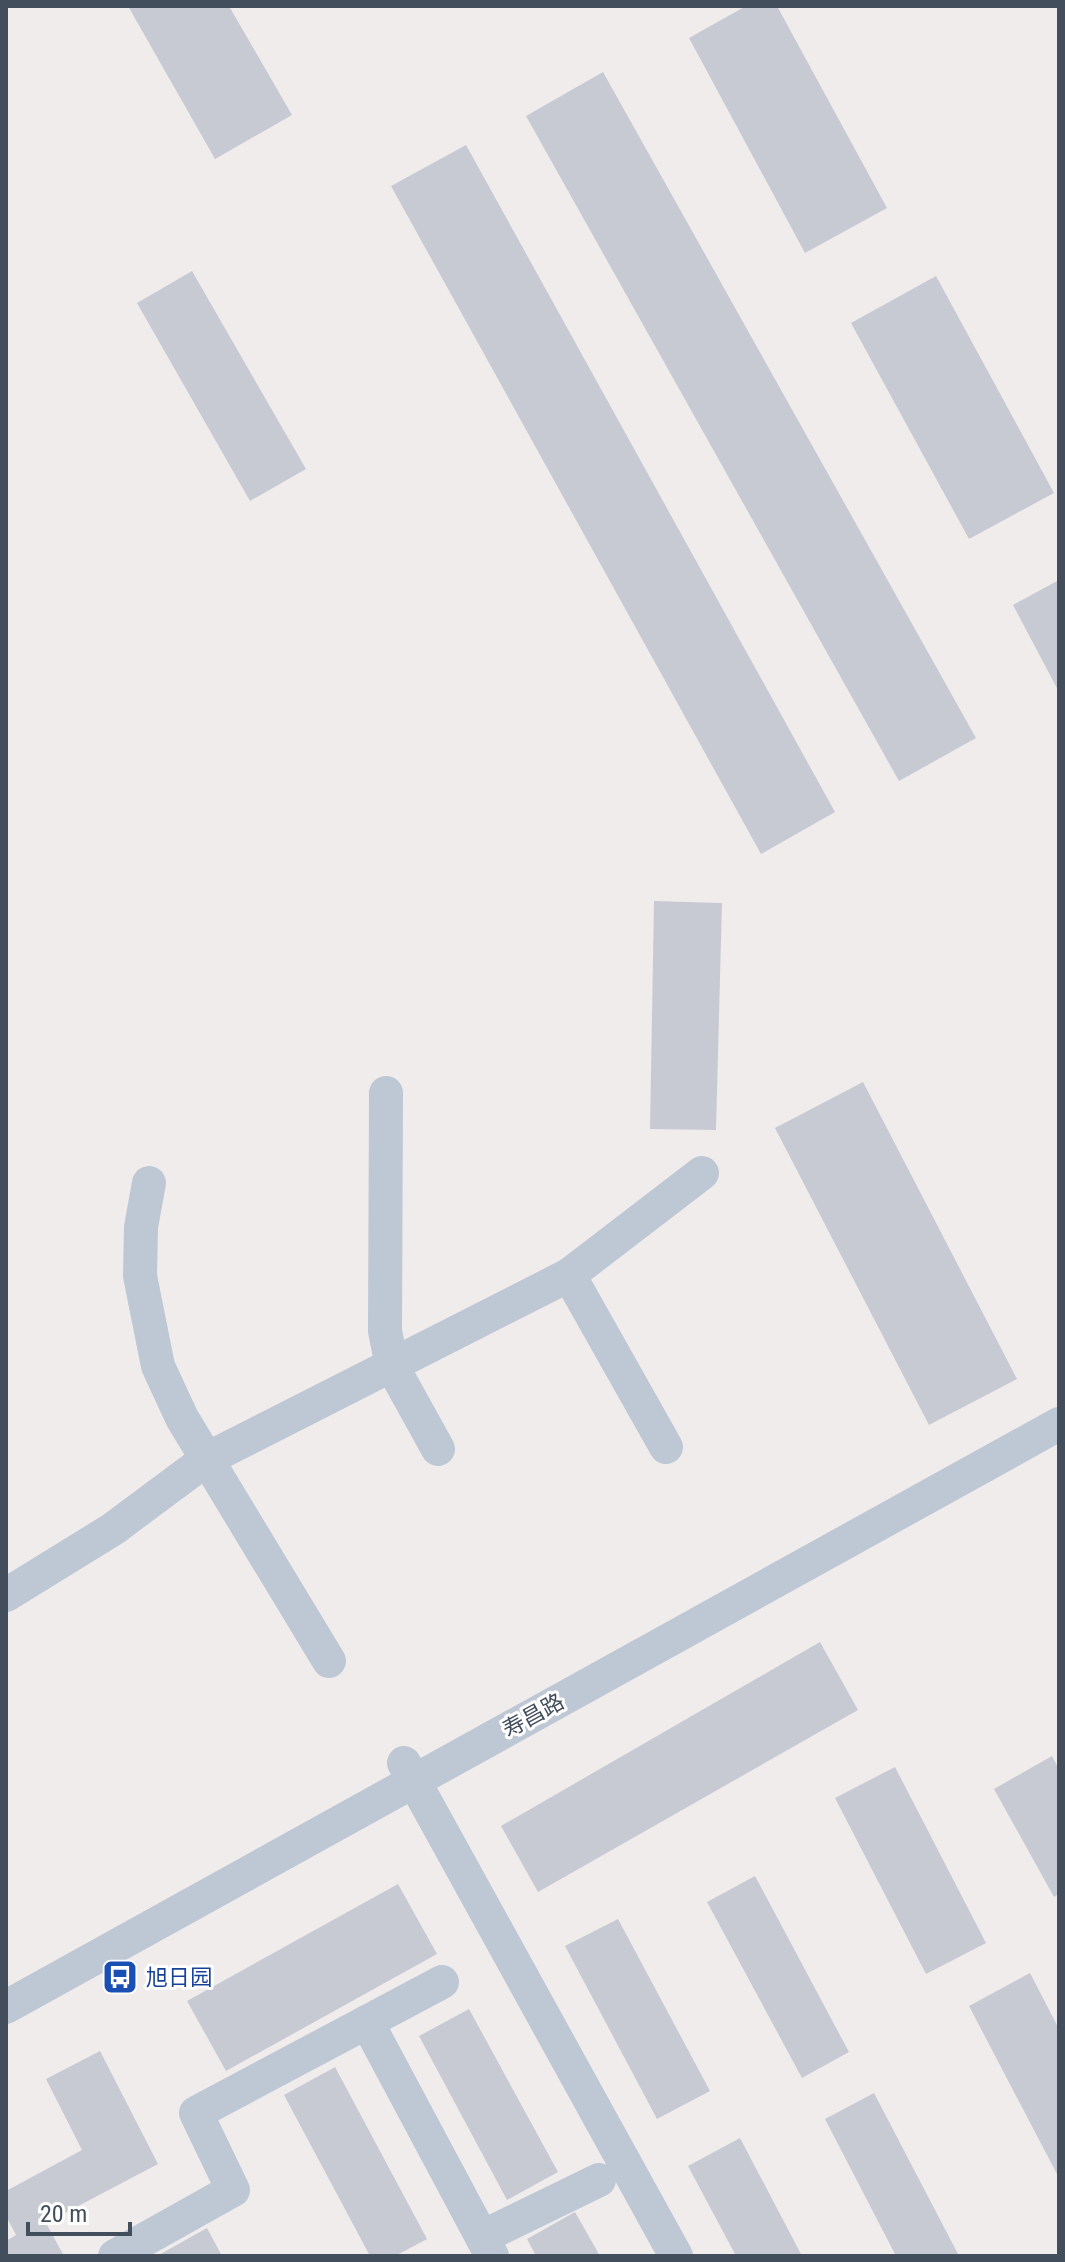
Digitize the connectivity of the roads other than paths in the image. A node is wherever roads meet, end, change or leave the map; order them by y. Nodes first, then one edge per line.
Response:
1 (386, 1093) dead end
2 (702, 1173) dead end
3 (149, 1183) dead end
4 (569, 1275) junction
5 (392, 1366) junction
6 (1059, 1399) edge
7 (1059, 1424) edge
8 (666, 1447) dead end
9 (438, 1449) dead end
10 (207, 1459) junction
11 (6, 1595) edge
12 (329, 1661) dead end
13 (409, 1772) junction
14 (6, 1982) edge
15 (442, 1982) dead end
16 (6, 2007) edge
17 (367, 2022) junction
18 (599, 2180) dead end
19 (487, 2246) edge
20 (115, 2256) edge
21 (676, 2256) edge

1 - 5 street
2 - 4 street
3 - 10 street
4 - 5 street
4 - 8 street
5 - 9 street
5 - 10 street
6 - 13 street, 寿昌路
7 - 13 street, 寿昌路
10 - 11 street
10 - 12 street
13 - 14 street, 寿昌路
13 - 16 street, 寿昌路
13 - 21 street
15 - 17 street
17 - 19 street
17 - 20 street
18 - 19 street

